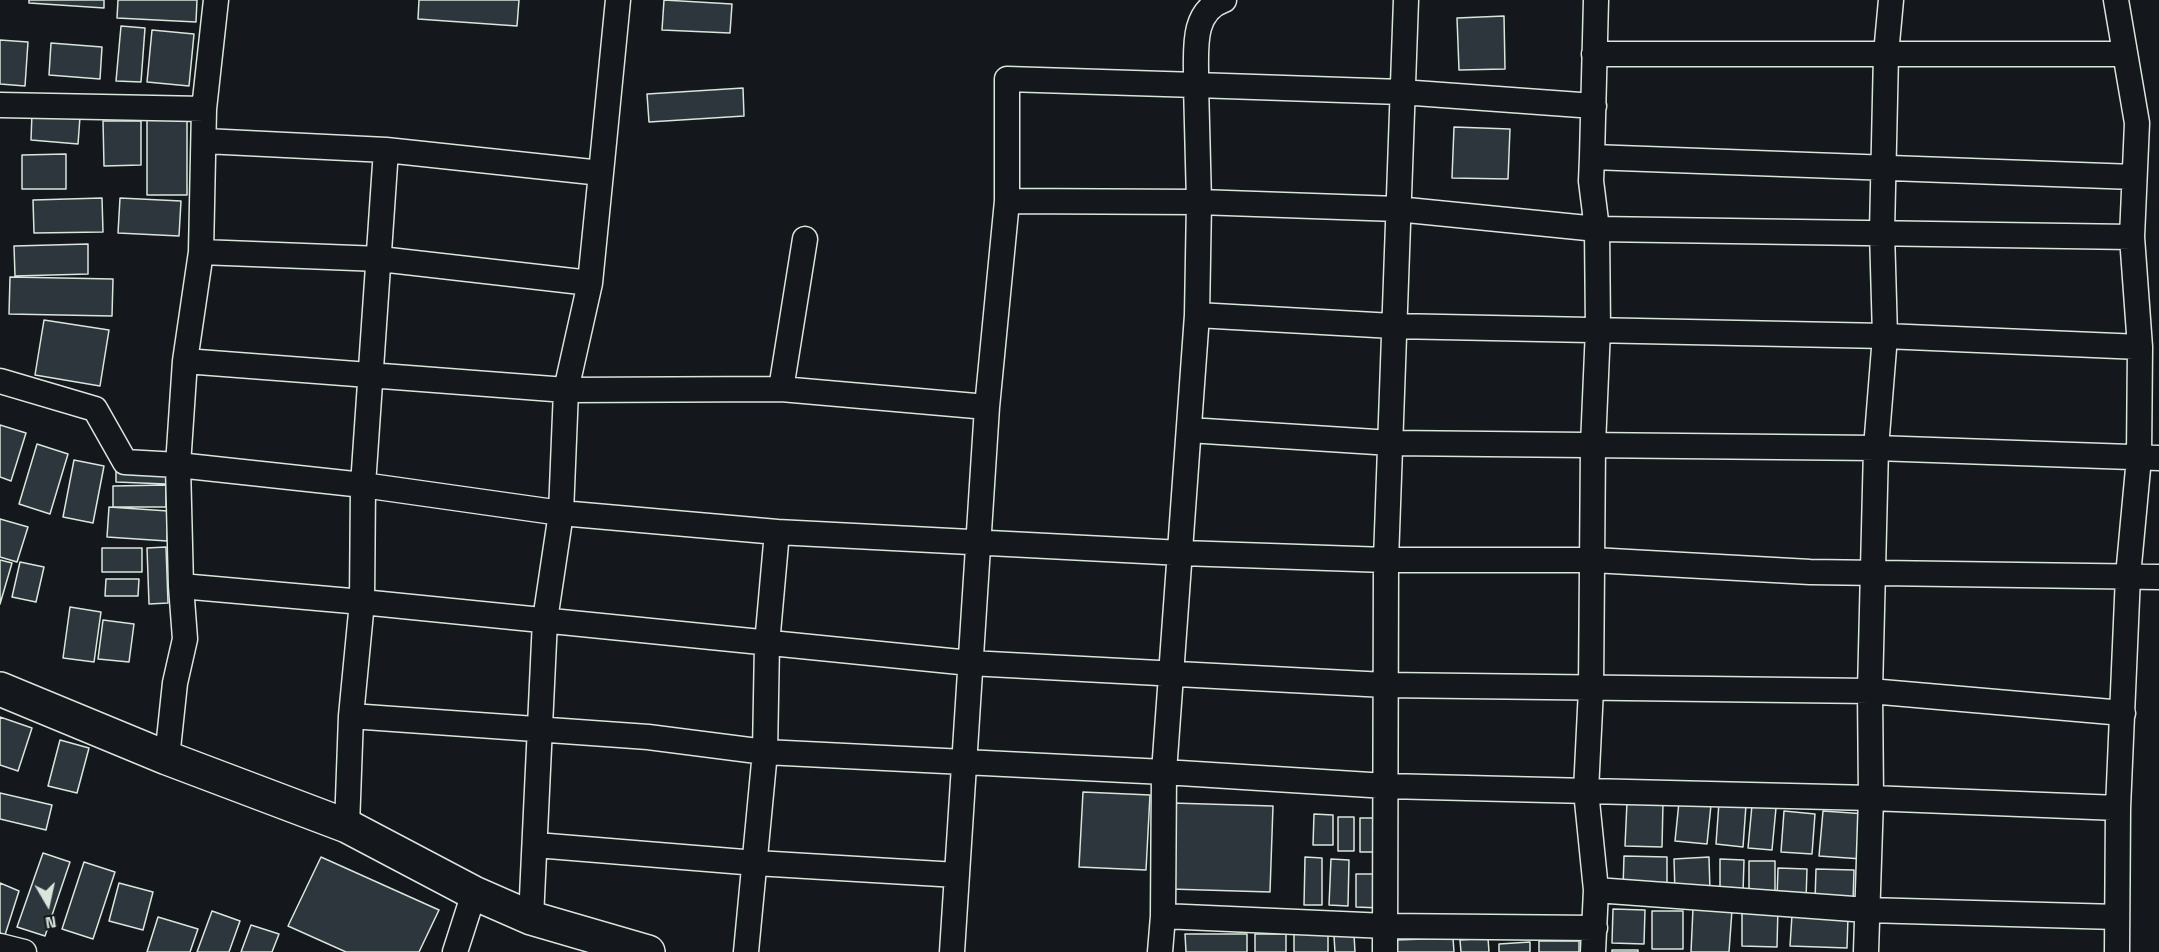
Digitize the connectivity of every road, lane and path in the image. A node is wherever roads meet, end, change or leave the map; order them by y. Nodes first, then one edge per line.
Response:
1 (216, 0) edge
2 (618, 0) edge
3 (1224, 0) edge
4 (1406, 0) edge
5 (1596, 0) edge
6 (1891, 0) edge
7 (2116, 0) edge
8 (1594, 54) junction
9 (1887, 54) junction
10 (2125, 54) junction
11 (1196, 85) junction
12 (1401, 92) junction
13 (0, 105) edge
14 (1594, 106) junction
15 (204, 109) junction
16 (205, 141) junction
17 (386, 150) junction
18 (1592, 157) junction
19 (1885, 168) junction
20 (601, 173) junction
21 (2134, 177) junction
22 (1007, 201) junction
23 (1199, 202) junction
24 (1397, 209) junction
25 (1597, 229) junction
26 (1882, 232) junction
27 (2132, 237) junction
28 (805, 239) dead end
29 (201, 252) junction
30 (380, 259) junction
31 (590, 283) junction
32 (1197, 315) junction
33 (1393, 326) junction
34 (1598, 328) junction
35 (1885, 336) junction
36 (2140, 347) junction
37 (185, 361) junction
38 (370, 373) junction
39 (0, 381) edge
40 (781, 388) junction
41 (566, 390) junction
42 (987, 407) junction
43 (1189, 430) junction
44 (1391, 443) junction
45 (1593, 445) junction
46 (1876, 448) junction
47 (2149, 458) edge
48 (178, 465) junction
49 (363, 485) junction
50 (561, 513) junction
51 (777, 532) junction
52 (979, 542) junction
53 (1182, 553) junction
54 (1386, 560) junction
55 (1593, 560) junction
56 (1874, 572) junction
57 (2128, 576) junction
58 (2159, 577) edge
59 (181, 586) junction
60 (362, 602) junction
61 (545, 620) junction
62 (767, 644) junction
63 (970, 663) junction
64 (1172, 674) junction
65 (1385, 685) junction
66 (0, 689) edge
67 (1591, 689) junction
68 (1870, 692) junction
69 (2124, 713) junction
70 (351, 716) junction
71 (540, 731) junction
72 (765, 752) junction
73 (167, 758) junction
74 (965, 762) junction
75 (1164, 772) junction
76 (1386, 786) junction
77 (1586, 791) junction
78 (1871, 798) junction
79 (2118, 808) junction
80 (347, 826) junction
81 (536, 845) junction
82 (756, 863) junction
83 (957, 875) junction
84 (1596, 890) junction
85 (474, 893) junction
86 (1867, 910) junction
87 (1163, 916) junction
88 (2117, 917) junction
89 (531, 918) junction
90 (1386, 926) junction
91 (1594, 940) edge
92 (0, 946) edge
93 (24, 952) edge
94 (455, 952) edge
95 (648, 952) edge
96 (746, 952) edge
97 (952, 952) edge
98 (1160, 952) edge
99 (1385, 952) edge
100 (1866, 952) edge
101 (2117, 952) edge

1 - 15 street
2 - 20 street
3 - 11 street
4 - 12 street
5 - 8 street
6 - 9 street
7 - 10 street
8 - 9 street
8 - 14 street
9 - 10 street
9 - 19 street
10 - 21 street
11 - 12 street
11 - 22 street
11 - 23 street
12 - 14 street
12 - 24 street
13 - 15 street
14 - 18 street
15 - 16 street
16 - 17 street
16 - 29 street
17 - 20 street
17 - 30 street
18 - 19 street
18 - 25 street
19 - 21 street
19 - 26 street
20 - 31 street
21 - 27 street
22 - 23 street
22 - 42 street
23 - 24 street
23 - 32 street
24 - 25 street
24 - 33 street
25 - 26 street
25 - 34 street
26 - 27 street
26 - 35 street
27 - 36 street
28 - 40 street
29 - 30 street
29 - 37 street
30 - 31 street
30 - 38 street
31 - 41 street
32 - 33 street
32 - 43 street
33 - 34 street
33 - 44 street
34 - 35 street
34 - 45 street
35 - 36 street
35 - 46 street
36 - 47 street
37 - 38 street
37 - 48 street
38 - 41 street
38 - 49 street
39 - 48 street
40 - 41 street
40 - 42 street
41 - 50 street
42 - 52 street
43 - 44 street
43 - 53 street
44 - 45 street
44 - 54 street
45 - 46 street
45 - 55 street
46 - 47 street
46 - 56 street
47 - 57 street
48 - 49 street
48 - 59 street
49 - 50 street
49 - 60 street
50 - 51 street
50 - 61 street
51 - 52 street
51 - 62 street
52 - 53 street
52 - 63 street
53 - 54 street
53 - 64 street
54 - 55 street
54 - 65 street
55 - 56 street
55 - 67 street
56 - 57 street
56 - 68 street
57 - 58 street
57 - 69 street
59 - 60 street
59 - 73 street
60 - 61 street
60 - 70 street
61 - 62 street
61 - 71 street
62 - 63 street
62 - 72 street
63 - 64 street
63 - 74 street
64 - 65 street
64 - 75 street
65 - 67 street
65 - 76 street
66 - 73 main road
67 - 68 street
67 - 77 street
68 - 69 street
68 - 78 street
69 - 79 street
70 - 71 street
70 - 80 street
71 - 72 street
71 - 81 street
72 - 74 street
72 - 82 street
73 - 80 main road
74 - 75 street
74 - 83 street
75 - 76 street
75 - 87 street
76 - 77 street
76 - 90 street
77 - 78 street
77 - 84 street
78 - 79 street
78 - 86 street
79 - 88 street
80 - 85 main road
81 - 82 street
81 - 89 street
82 - 83 street
82 - 96 street
83 - 97 street
84 - 86 street
84 - 91 street
85 - 89 main road
85 - 94 street
86 - 88 street
86 - 100 street
87 - 90 street
87 - 98 street
88 - 101 street
89 - 95 main road
90 - 91 street
90 - 99 street
92 - 93 street

